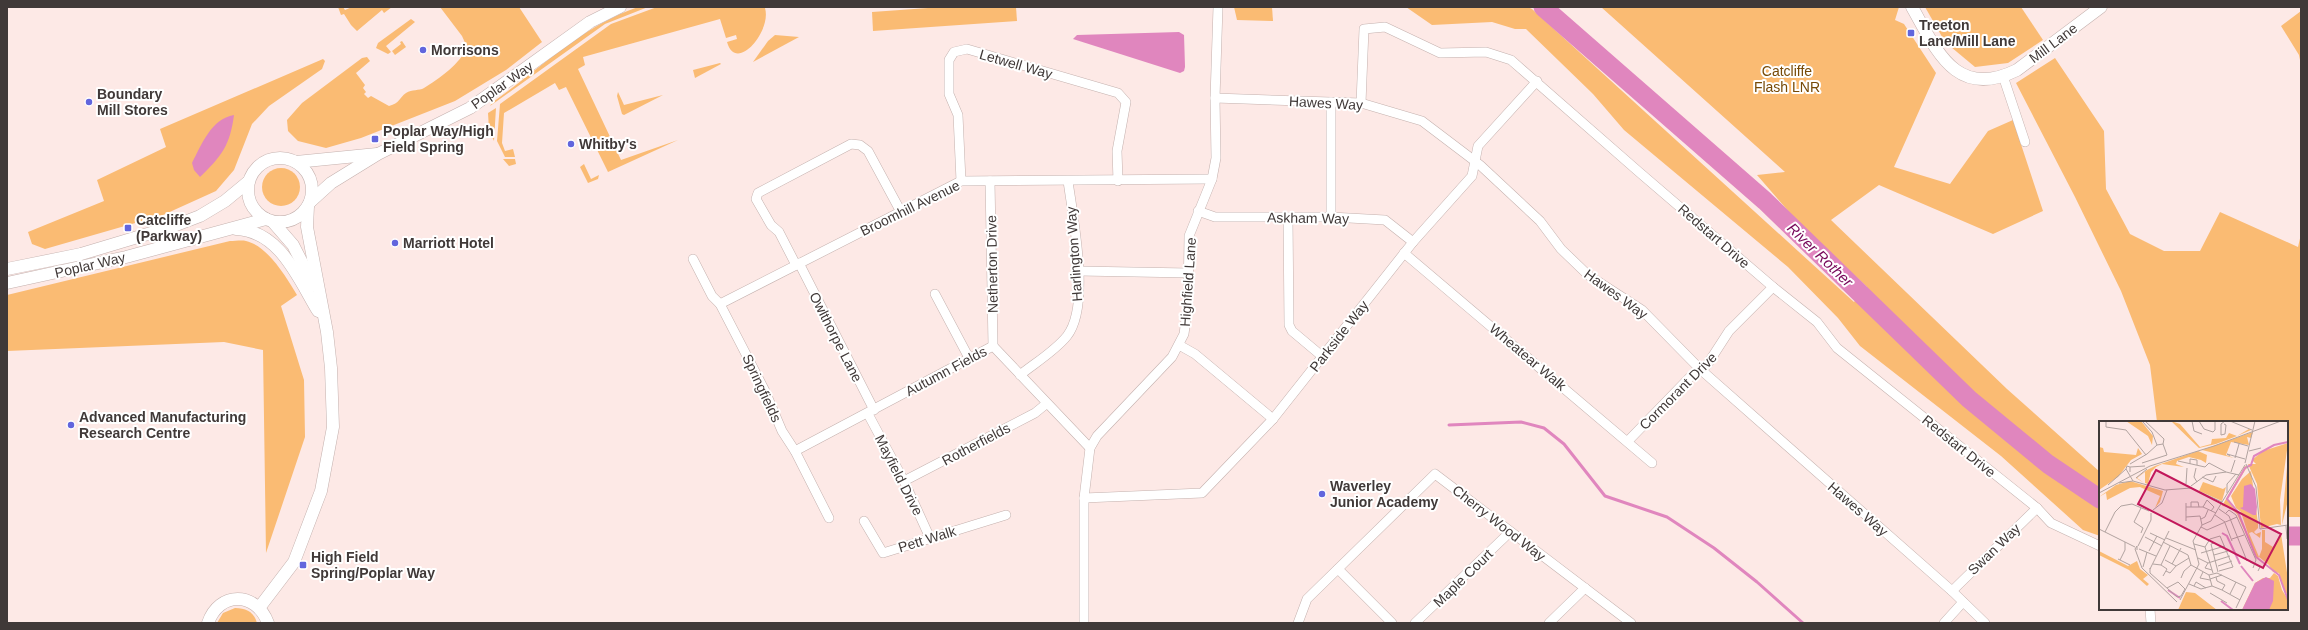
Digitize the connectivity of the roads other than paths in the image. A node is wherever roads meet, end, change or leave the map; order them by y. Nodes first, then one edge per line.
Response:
1 (620, 7) edge
2 (1218, 7) edge
3 (1912, 7) edge
4 (2100, 7) edge
5 (2004, 76) junction
6 (1537, 81) junction
7 (1215, 98) junction
8 (1331, 102) junction
9 (1361, 103) junction
10 (2025, 142) dead end
11 (378, 154) junction
12 (296, 162) junction
13 (1475, 162) junction
14 (1212, 179) junction
15 (961, 181) junction
16 (990, 181) junction
17 (1068, 181) junction
18 (1118, 181) junction
19 (248, 182) junction
20 (309, 204) junction
21 (1198, 211) junction
22 (901, 212) junction
23 (1288, 217) junction
24 (1331, 217) junction
25 (269, 220) junction
26 (228, 229) junction
27 (1413, 242) junction
28 (1404, 253) junction
29 (693, 259) dead end
30 (798, 264) junction
31 (7, 270) edge
32 (1078, 271) junction
33 (1189, 273) junction
34 (7, 283) edge
35 (1773, 287) junction
36 (318, 294) junction
37 (935, 294) dead end
38 (720, 304) junction
39 (324, 322) junction
40 (1179, 345) junction
41 (993, 346) junction
42 (1323, 357) junction
43 (970, 358) junction
44 (1700, 369) junction
45 (1020, 375) junction
46 (1046, 404) junction
47 (871, 412) junction
48 (1274, 419) junction
49 (1628, 441) junction
50 (1090, 448) junction
51 (795, 451) junction
52 (1652, 463) dead end
53 (904, 481) junction
54 (1084, 498) junction
55 (2037, 508) junction
56 (1006, 515) dead end
57 (829, 518) dead end
58 (864, 521) dead end
59 (1510, 532) junction
60 (930, 538) junction
61 (2099, 546) edge
62 (1338, 569) junction
63 (1585, 588) junction
64 (1952, 591) junction
65 (1963, 602) junction
66 (259, 608) junction
67 (2150, 610) edge
68 (208, 623) edge
69 (268, 623) edge
70 (1084, 623) edge
71 (1298, 623) edge
72 (1392, 623) edge
73 (1415, 623) edge
74 (1549, 623) edge
75 (1631, 623) edge
76 (1944, 623) edge
77 (1985, 623) edge
78 (2151, 623) edge

1 - 11 main road, Poplar Way
2 - 7 street, Highfield Lane
3 - 5 main road
4 - 5 main road, Mill Lane
5 - 10 street
6 - 9 street, Redstart Drive
6 - 13 street, Parkside Way
6 - 35 street, Redstart Drive
7 - 8 street, Hawes Way
7 - 14 street, Highfield Lane
8 - 9 street, Hawes Way
8 - 24 street
9 - 13 street, Hawes Way
11 - 12 main road, Poplar Way
11 - 20 main road, Poplar Way
12 - 19 main road, Poplar Way
12 - 20 main road
13 - 27 street, Parkside Way
13 - 44 street, Hawes Way
14 - 18 street, Broomhill Avenue
14 - 21 street, Highfield Lane
15 - 16 street, Broomhill Avenue
15 - 18 street, Letwell Way
15 - 22 street, Broomhill Avenue
16 - 17 street, Broomhill Avenue
16 - 41 street, Netherton Drive
17 - 18 street, Broomhill Avenue
17 - 32 street, Harlington Way
19 - 25 main road
19 - 31 main road, Poplar Way
20 - 25 main road, Poplar Way
20 - 36 main road
21 - 23 street, Askham Way
21 - 33 street, Highfield Lane
22 - 30 street, Broomhill Avenue
22 - 30 street, Owlthorpe Lane
23 - 24 street, Askham Way
23 - 42 street
24 - 27 street, Askham Way
25 - 26 main road, Poplar Way
25 - 36 main road
26 - 34 main road, Poplar Way
26 - 39 main road
27 - 28 street, Parkside Way
28 - 42 street, Parkside Way
28 - 49 street, Wheatear Walk
29 - 38 street, Springfields
30 - 38 street, Broomhill Avenue
30 - 47 street, Owlthorpe Lane
32 - 33 street
32 - 45 street, Harlington Way
33 - 40 street, Highfield Lane
35 - 44 street, Cormorant Drive
35 - 55 street, Redstart Drive
36 - 39 main road
37 - 43 street
38 - 51 street, Springfields
39 - 66 main road
40 - 48 street
40 - 50 street, Highfield Lane
41 - 43 street, Autumn Fields
41 - 45 street, Autumn Fields
42 - 48 street, Parkside Way
43 - 47 street, Autumn Fields
44 - 49 street, Cormorant Drive
44 - 64 street, Hawes Way
45 - 46 street, Autumn Fields
46 - 50 street, Autumn Fields
46 - 53 street, Rotherfields
47 - 51 street, Autumn Fields
47 - 53 street, Mayfield Drive
48 - 54 street, Parkside Way
49 - 52 street, Wheatear Walk
50 - 54 street, Highfield Lane
51 - 57 street, Springfields
53 - 60 street, Mayfield Drive
54 - 70 street, Highfield Lane
55 - 61 street, Redstart Drive
55 - 64 street, Swan Way
56 - 60 street, Pett Walk
58 - 60 street, Pett Walk
59 - 62 street, Cherry Wood Way
59 - 63 street, Cherry Wood Way
59 - 73 street, Maple Court
62 - 71 street, Cherry Wood Way
62 - 72 street
63 - 74 street
63 - 75 street, Cherry Wood Way
64 - 65 street, Hawes Way
65 - 76 street
65 - 77 street, Hawes Way
66 - 68 main road
66 - 69 main road
67 - 78 street

